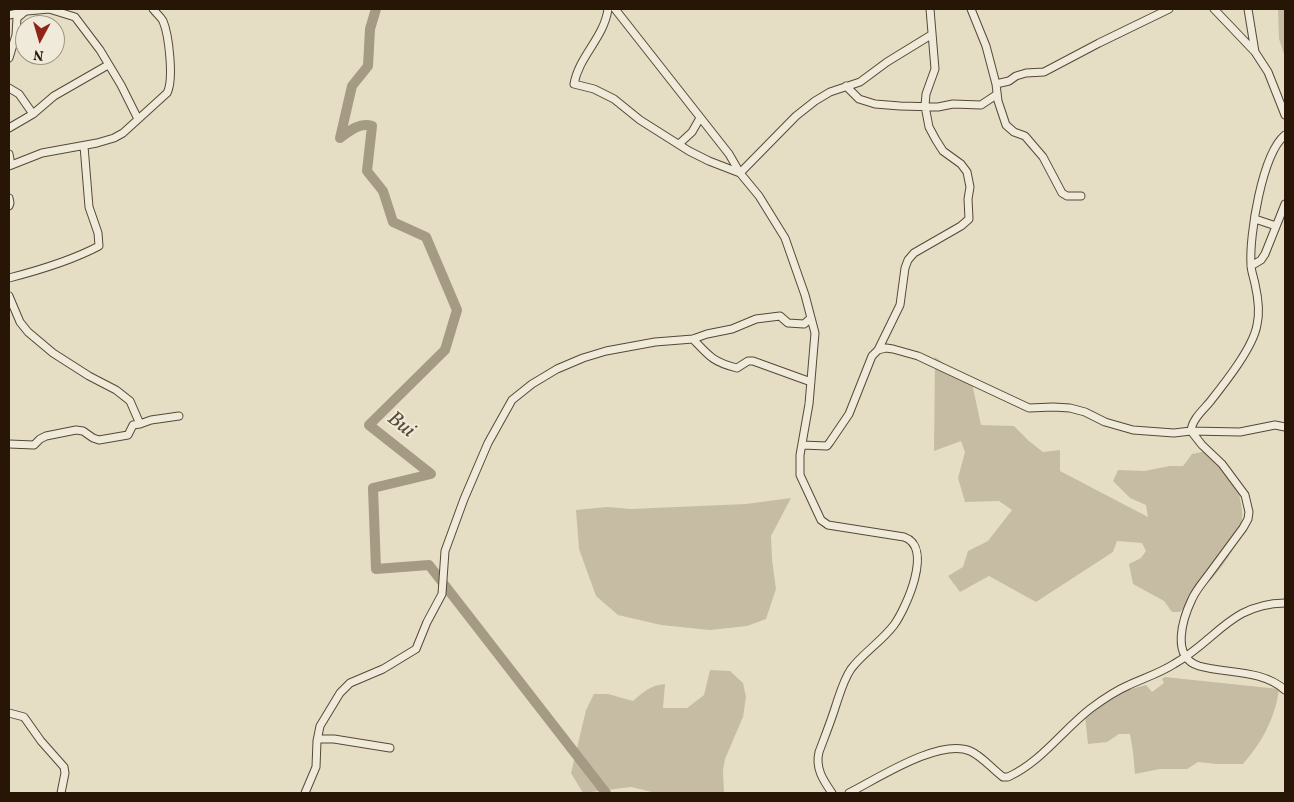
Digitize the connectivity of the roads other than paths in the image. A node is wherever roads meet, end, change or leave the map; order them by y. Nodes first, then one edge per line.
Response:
1 (153, 9) edge
2 (608, 9) edge
3 (615, 9) edge
4 (930, 9) edge
5 (971, 9) edge
6 (1169, 9) edge
7 (1214, 9) edge
8 (1248, 9) edge
9 (27, 11) junction
10 (9, 15) edge
11 (931, 35) junction
12 (1255, 52) junction
13 (9, 58) edge
14 (108, 65) junction
15 (996, 84) junction
16 (846, 86) junction
17 (9, 88) edge
18 (996, 95) junction
19 (925, 106) junction
20 (33, 114) junction
21 (1285, 115) edge
22 (700, 118) junction
23 (138, 119) junction
24 (9, 128) edge
25 (1285, 135) edge
26 (679, 144) junction
27 (84, 146) junction
28 (9, 154) edge
29 (10, 166) edge
30 (740, 173) junction
31 (1081, 196) dead end
32 (9, 198) edge
33 (1285, 204) edge
34 (9, 206) edge
35 (1255, 219) junction
36 (1276, 226) junction
37 (1250, 266) junction
38 (9, 278) edge
39 (9, 296) edge
40 (810, 318) junction
41 (692, 339) junction
42 (878, 350) junction
43 (811, 382) junction
44 (179, 416) dead end
45 (140, 424) junction
46 (1285, 427) edge
47 (1191, 431) junction
48 (9, 444) edge
49 (802, 445) junction
50 (1285, 603) edge
51 (1186, 657) junction
52 (1285, 690) edge
53 (9, 714) edge
54 (318, 739) junction
55 (390, 748) dead end
56 (61, 793) edge
57 (305, 793) edge
58 (832, 793) edge
59 (849, 793) edge

1 - 23 street
2 - 26 street
3 - 22 street
4 - 11 street
5 - 15 street
6 - 15 street
7 - 12 street
8 - 12 street
9 - 10 street
9 - 13 street
9 - 14 street
11 - 16 street
11 - 19 street
12 - 21 street
14 - 20 street
14 - 23 street
15 - 18 street
16 - 19 street
16 - 30 street
17 - 20 street
18 - 19 street
18 - 31 street
19 - 42 street
20 - 24 street
22 - 26 street
22 - 30 street
23 - 27 street
25 - 35 street
26 - 30 street
27 - 29 street
27 - 38 street
28 - 29 street
30 - 40 street
32 - 34 street
33 - 36 street
35 - 36 street
35 - 37 street
36 - 37 street
37 - 47 street
39 - 45 street
40 - 41 street
40 - 43 street
41 - 43 street
41 - 54 street
42 - 47 street
42 - 49 street
43 - 49 street
44 - 45 street
45 - 48 street
46 - 47 street
47 - 51 street
49 - 58 street
50 - 51 street
51 - 52 street
51 - 59 street
53 - 56 street
54 - 55 street
54 - 57 street

